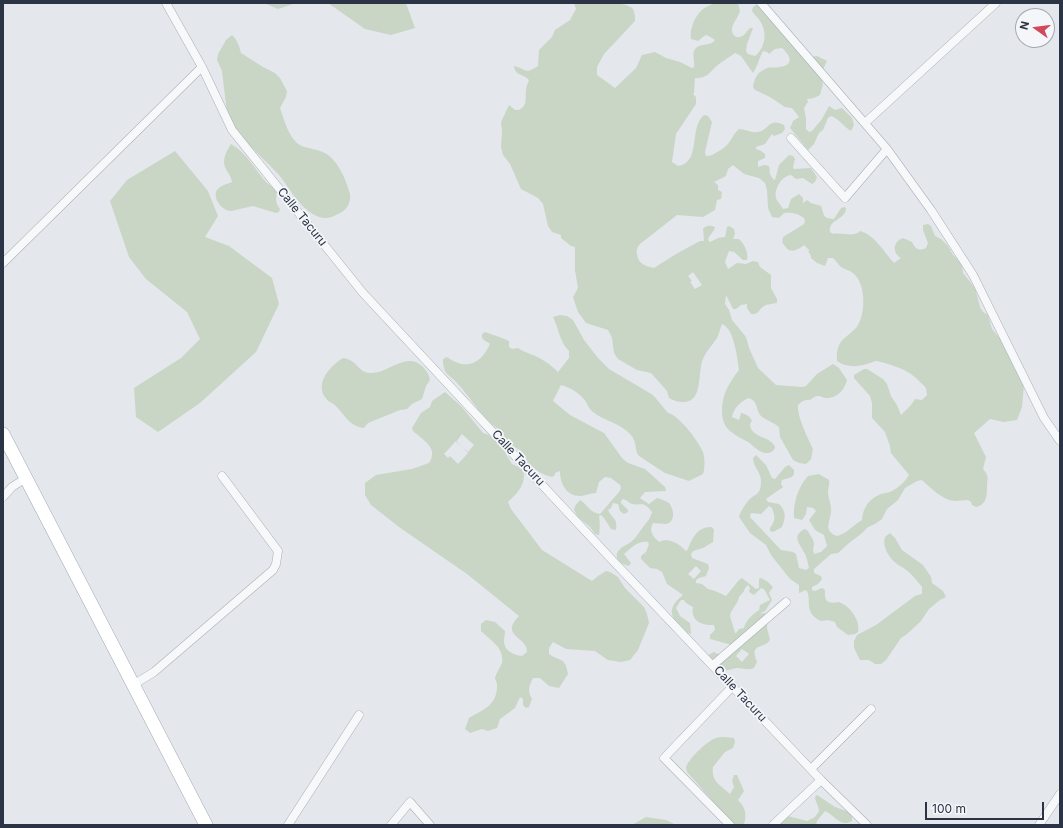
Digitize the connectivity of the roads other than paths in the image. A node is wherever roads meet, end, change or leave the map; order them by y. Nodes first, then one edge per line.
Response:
1 (166, 3) edge
2 (761, 3) edge
3 (996, 3) edge
4 (202, 67) junction
5 (865, 123) junction
6 (792, 138) dead end
7 (887, 149) junction
8 (3, 263) edge
9 (3, 434) edge
10 (1060, 441) edge
11 (222, 476) dead end
12 (26, 478) junction
13 (3, 497) edge
14 (786, 602) dead end
15 (713, 665) junction
16 (133, 685) junction
17 (733, 686) junction
18 (871, 709) dead end
19 (359, 716) dead end
20 (810, 769) junction
21 (821, 780) junction
22 (1060, 794) edge
23 (206, 825) edge
24 (288, 825) edge
25 (391, 825) edge
26 (430, 825) edge
27 (730, 825) edge
28 (773, 825) edge
29 (867, 825) edge
30 (1039, 825) edge

1 - 4 street, Calle Tacuru
2 - 5 street
3 - 5 street
4 - 8 street
4 - 15 street, Calle Tacuru
5 - 7 street
6 - 7 street
7 - 10 street
9 - 12 main road
11 - 16 street
12 - 13 street
12 - 16 main road
14 - 15 street
15 - 17 street, Calle Tacuru
16 - 23 main road
17 - 20 street, Calle Tacuru
17 - 27 street
18 - 20 street
19 - 24 street
20 - 21 street, Calle Tacuru
21 - 28 street
21 - 29 street, Calle Tacuru
22 - 30 street
25 - 26 street

